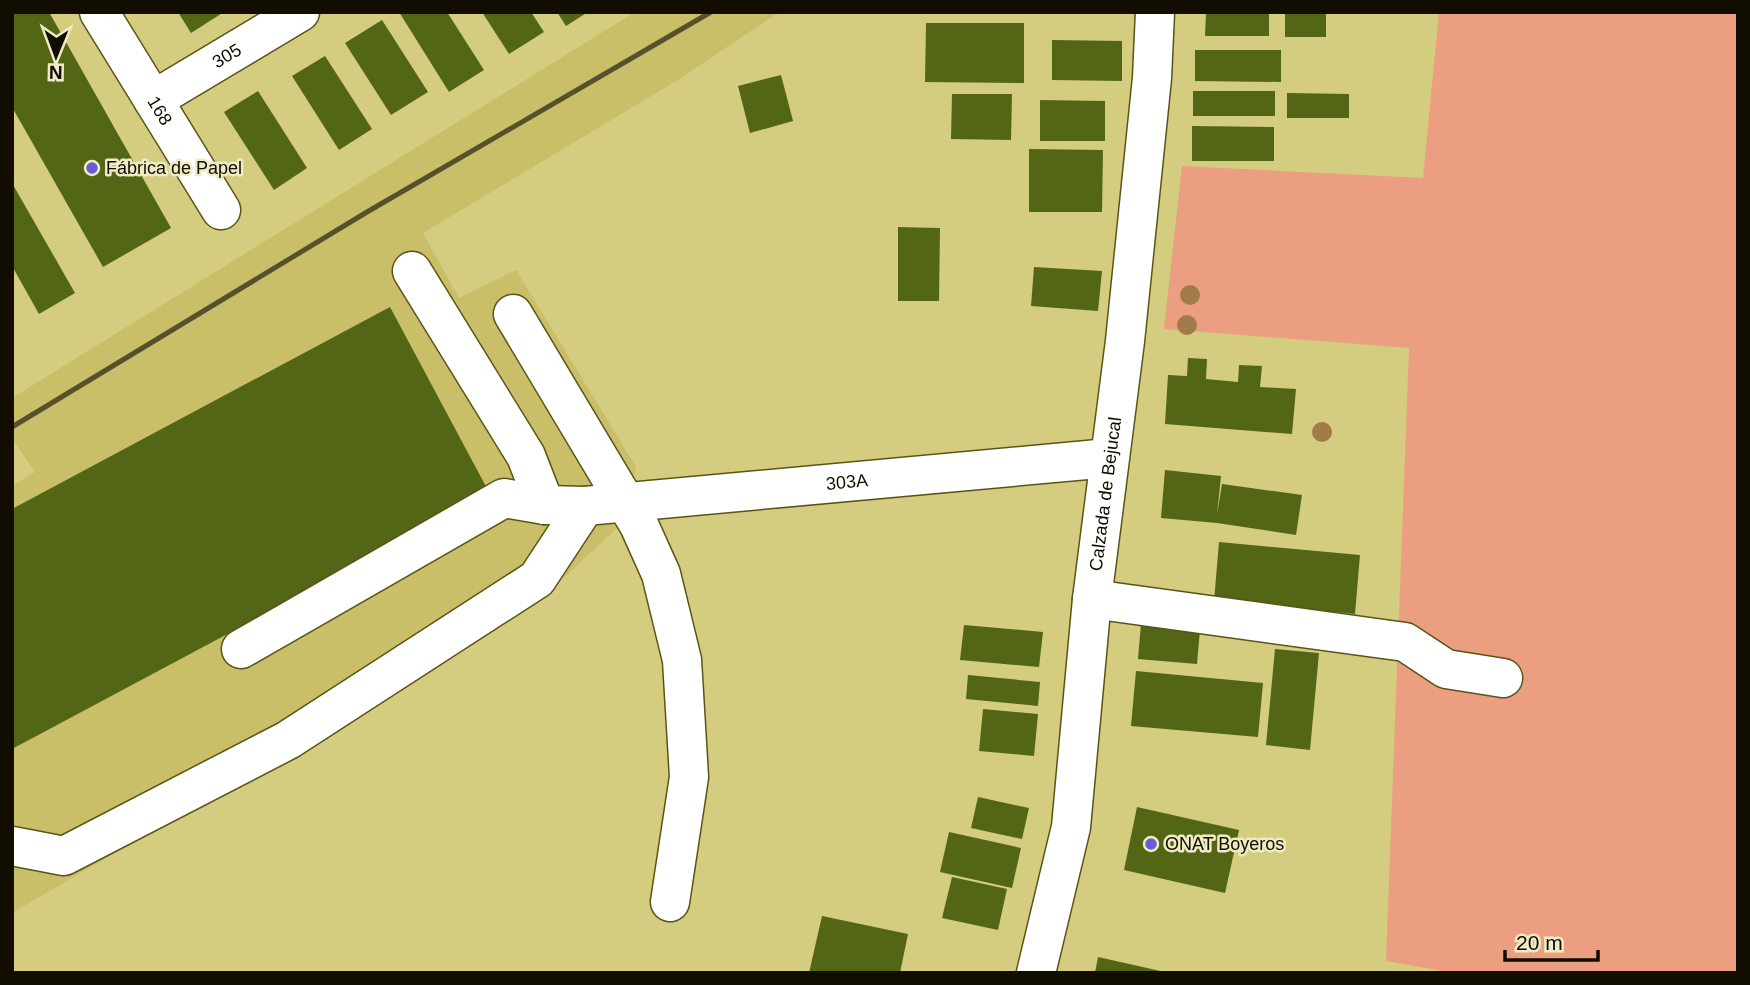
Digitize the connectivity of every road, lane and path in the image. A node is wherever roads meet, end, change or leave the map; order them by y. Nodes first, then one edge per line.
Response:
1 (99, 12) edge
2 (300, 12) edge
3 (1155, 12) edge
4 (153, 100) junction
5 (221, 210) dead end
6 (412, 271) dead end
7 (513, 314) dead end
8 (1109, 458) junction
9 (626, 503) junction
10 (545, 505) junction
11 (585, 506) junction
12 (1093, 599) junction
13 (241, 649) dead end
14 (1503, 678) dead end
15 (12, 846) edge
16 (670, 902) dead end
17 (1036, 973) edge

1 - 4 main road, 168
2 - 4 main road, 305
3 - 8 main road, Calzada de Bejucal
4 - 5 main road, 168
6 - 10 main road
7 - 9 main road
8 - 9 main road, 303A
8 - 12 main road, Calzada de Bejucal
9 - 11 main road, 303A
9 - 16 main road
10 - 11 main road, 303A
10 - 13 main road, 303A
11 - 15 main road
12 - 14 main road
12 - 17 main road, Calzada de Bejucal

